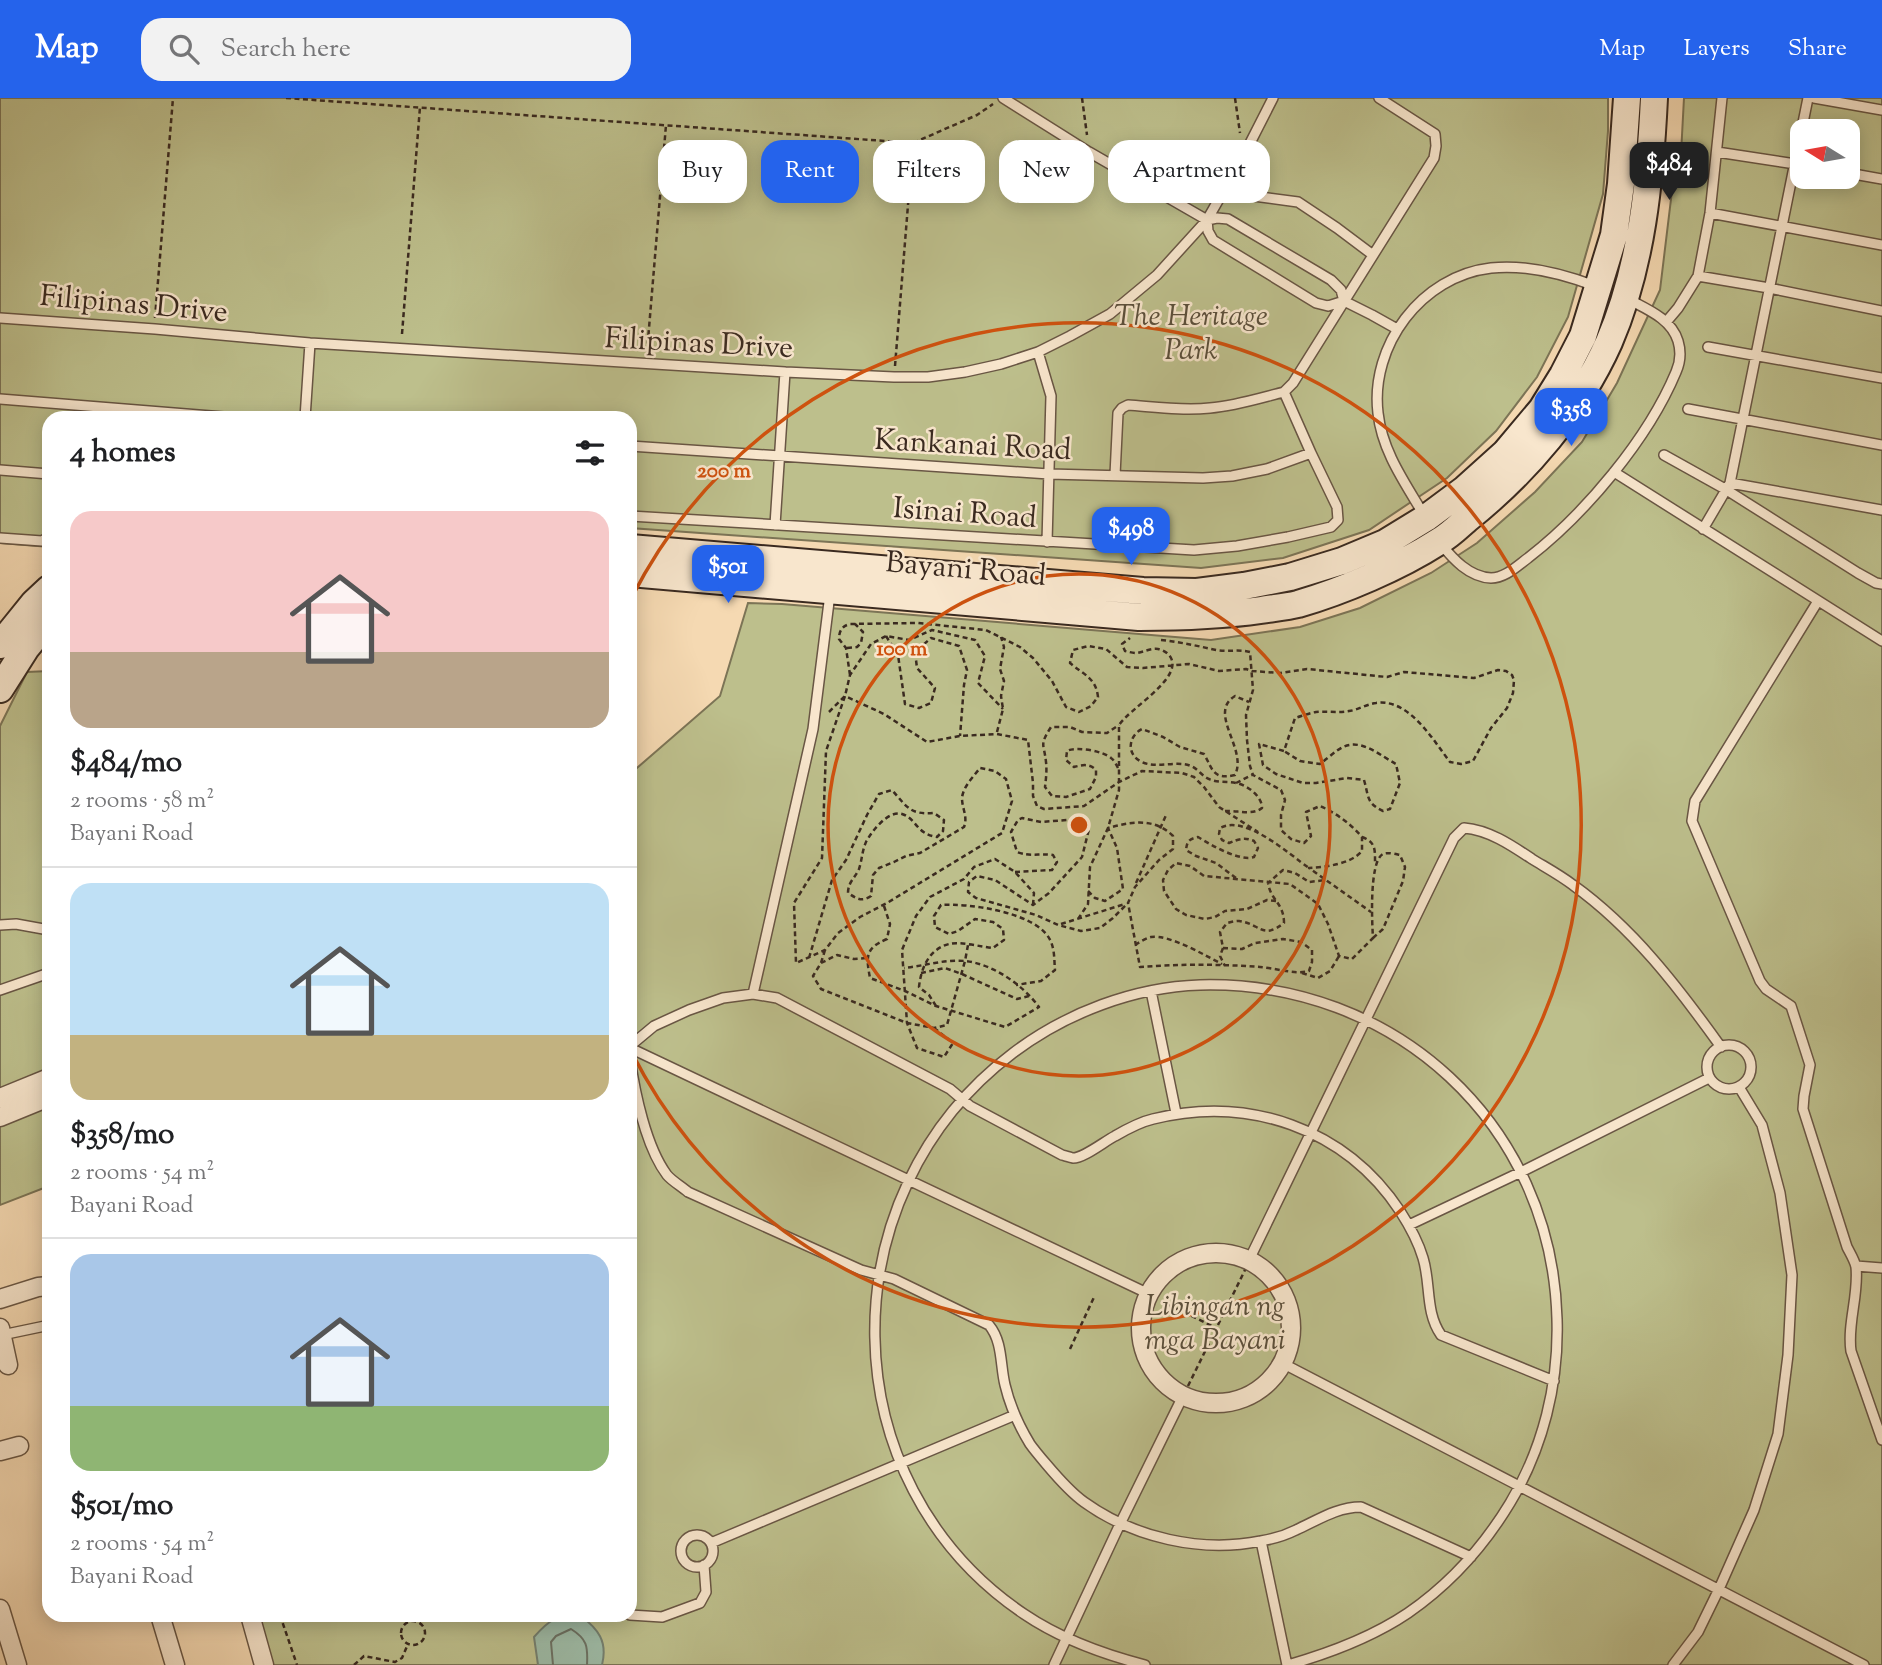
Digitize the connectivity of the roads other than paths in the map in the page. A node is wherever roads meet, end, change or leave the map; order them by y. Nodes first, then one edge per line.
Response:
1 (1003, 98) edge
2 (1273, 98) edge
3 (1379, 98) edge
4 (1627, 98) edge
5 (1654, 98) edge
6 (1722, 98) edge
7 (1808, 98) edge
8 (1814, 98) edge
9 (1882, 110) edge
10 (1805, 119) edge
11 (1252, 140) edge
12 (1717, 152) junction
13 (1790, 164) edge
14 (1860, 175) edge
15 (1882, 179) edge
16 (1793, 189) edge
17 (1270, 198) edge
18 (1217, 203) edge
19 (1710, 213) junction
20 (1207, 220) junction
21 (1783, 227) junction
22 (1882, 245) edge
23 (1373, 256) junction
24 (1698, 276) junction
25 (1597, 287) junction
26 (1769, 288) junction
27 (1625, 298) junction
28 (1344, 301) junction
29 (1882, 311) edge
30 (0, 318) edge
31 (1667, 321) junction
32 (1397, 329) junction
33 (310, 343) junction
34 (1708, 346) dead end
35 (1038, 352) junction
36 (1755, 354) junction
37 (785, 372) junction
38 (1882, 378) edge
39 (1284, 392) junction
40 (0, 399) edge
41 (1688, 409) dead end
42 (140, 411) edge
43 (305, 411) edge
44 (1742, 418) junction
45 (1882, 445) edge
46 (637, 447) edge
47 (1311, 453) junction
48 (1664, 455) dead end
49 (779, 457) junction
50 (0, 470) edge
51 (1614, 472) junction
52 (42, 473) edge
53 (1049, 474) junction
54 (1115, 475) junction
55 (1728, 486) junction
56 (1882, 510) edge
57 (637, 516) edge
58 (1426, 518) junction
59 (775, 525) junction
60 (1703, 529) junction
61 (0, 538) edge
62 (42, 541) edge
63 (1439, 541) junction
64 (1047, 542) junction
65 (637, 549) edge
66 (637, 574) edge
67 (1882, 584) edge
68 (830, 590) junction
69 (42, 596) edge
70 (1818, 601) junction
71 (42, 629) edge
72 (1882, 641) edge
73 (0, 645) edge
74 (0, 690) edge
75 (0, 925) edge
76 (42, 929) edge
77 (42, 975) edge
78 (0, 990) edge
79 (1151, 991) junction
80 (753, 994) junction
81 (1366, 1018) junction
82 (637, 1041) edge
83 (1721, 1046) junction
84 (637, 1050) edge
85 (1709, 1078) junction
86 (42, 1081) edge
87 (1739, 1087) junction
88 (637, 1094) edge
89 (0, 1098) edge
90 (962, 1099) junction
91 (42, 1100) edge
92 (1176, 1113) junction
93 (0, 1118) edge
94 (1311, 1132) junction
95 (1521, 1172) junction
96 (908, 1180) junction
97 (1409, 1225) junction
98 (1250, 1260) junction
99 (1856, 1266) junction
100 (1882, 1268) edge
101 (878, 1274) junction
102 (42, 1287) edge
103 (1149, 1294) junction
104 (0, 1299) edge
105 (42, 1326) edge
106 (1, 1332) edge
107 (1282, 1363) junction
108 (8, 1365) dead end
109 (1554, 1381) junction
110 (1183, 1395) junction
111 (1014, 1415) junction
112 (1882, 1440) edge
113 (19, 1446) dead end
114 (0, 1451) edge
115 (901, 1464) junction
116 (1520, 1486) junction
117 (1120, 1524) junction
118 (1261, 1541) junction
119 (711, 1543) junction
120 (1471, 1557) junction
121 (704, 1565) junction
122 (1719, 1589) junction
123 (0, 1609) edge
124 (637, 1615) edge
125 (162, 1622) edge
126 (252, 1622) edge
127 (1067, 1639) junction
128 (17, 1665) edge
129 (175, 1665) edge
130 (264, 1665) edge
131 (1054, 1665) edge
132 (1145, 1665) edge
133 (1287, 1665) edge
134 (1673, 1665) edge
135 (1864, 1665) edge

1 - 20 lane
2 - 11 lane, Filipinas Drive
3 - 23 lane
4 - 25 main road, Bayani Road
5 - 27 main road, Bayani Road
6 - 12 lane
7 - 10 lane
8 - 9 lane
12 - 13 lane
12 - 19 lane
14 - 15 lane
16 - 21 lane
17 - 23 lane
18 - 20 lane, Filipinas Drive
19 - 21 lane
19 - 24 lane
20 - 28 lane
20 - 28 lane
20 - 35 lane, Filipinas Drive
21 - 22 lane
21 - 26 lane
23 - 28 lane
24 - 26 lane
24 - 31 lane
25 - 27 street
25 - 32 lane
25 - 58 main road, Bayani Road
26 - 29 lane
26 - 36 lane
27 - 31 lane
27 - 63 main road, Bayani Road
28 - 32 lane
28 - 39 lane
30 - 33 lane, Filipinas Drive
31 - 51 lane
32 - 58 lane
33 - 37 lane, Filipinas Drive
33 - 43 lane
34 - 36 lane
35 - 37 lane, Filipinas Drive
35 - 53 lane
36 - 38 lane
36 - 44 lane
37 - 49 lane
39 - 47 lane, Isinai Road
39 - 54 lane
40 - 42 lane
41 - 44 lane
44 - 45 lane
44 - 55 lane
46 - 49 lane, Kankanai Road
47 - 54 lane, Kankanai Road
47 - 64 lane, Isinai Road
48 - 55 lane
49 - 53 lane, Kankanai Road
49 - 59 lane
50 - 52 lane
51 - 60 lane
51 - 63 lane
53 - 54 lane, Kankanai Road
53 - 64 lane
55 - 56 lane
55 - 60 lane
55 - 67 lane
57 - 59 lane, Isinai Road
58 - 63 street
58 - 65 main road, Bayani Road
59 - 64 lane, Isinai Road
60 - 70 lane
61 - 62 lane
63 - 68 main road, Bayani Road
66 - 68 main road, Bayani Road
68 - 80 lane
69 - 73 main road
70 - 72 lane
70 - 99 lane
71 - 74 main road
75 - 76 lane
77 - 78 lane
79 - 81 lane
79 - 90 lane
79 - 92 lane
80 - 82 lane
80 - 90 lane
81 - 83 lane
81 - 94 lane
81 - 95 lane
83 - 85 lane
83 - 87 lane
84 - 96 lane
85 - 87 lane
85 - 95 lane
86 - 89 street
87 - 122 lane
88 - 101 lane
90 - 92 lane
90 - 96 lane
91 - 93 street
92 - 94 lane
94 - 97 lane
94 - 98 lane
95 - 97 lane
95 - 109 lane
96 - 101 lane
96 - 103 lane
97 - 109 lane
98 - 103 street
98 - 107 street
99 - 100 lane
99 - 112 lane
101 - 111 lane
101 - 115 lane
102 - 104 street
103 - 110 street
105 - 106 lane
106 - 108 street
107 - 110 street
107 - 116 lane
109 - 116 lane
110 - 117 lane
111 - 115 lane
111 - 117 lane
113 - 114 street
115 - 119 lane
115 - 127 lane
116 - 120 lane
116 - 122 lane
117 - 118 lane
117 - 127 lane
118 - 120 lane
118 - 133 lane
119 - 121 lane
119 - 121 lane
120 - 133 lane
121 - 124 lane
122 - 134 lane
122 - 135 lane
123 - 128 street
125 - 129 street
126 - 130 street
127 - 131 lane
127 - 132 lane

